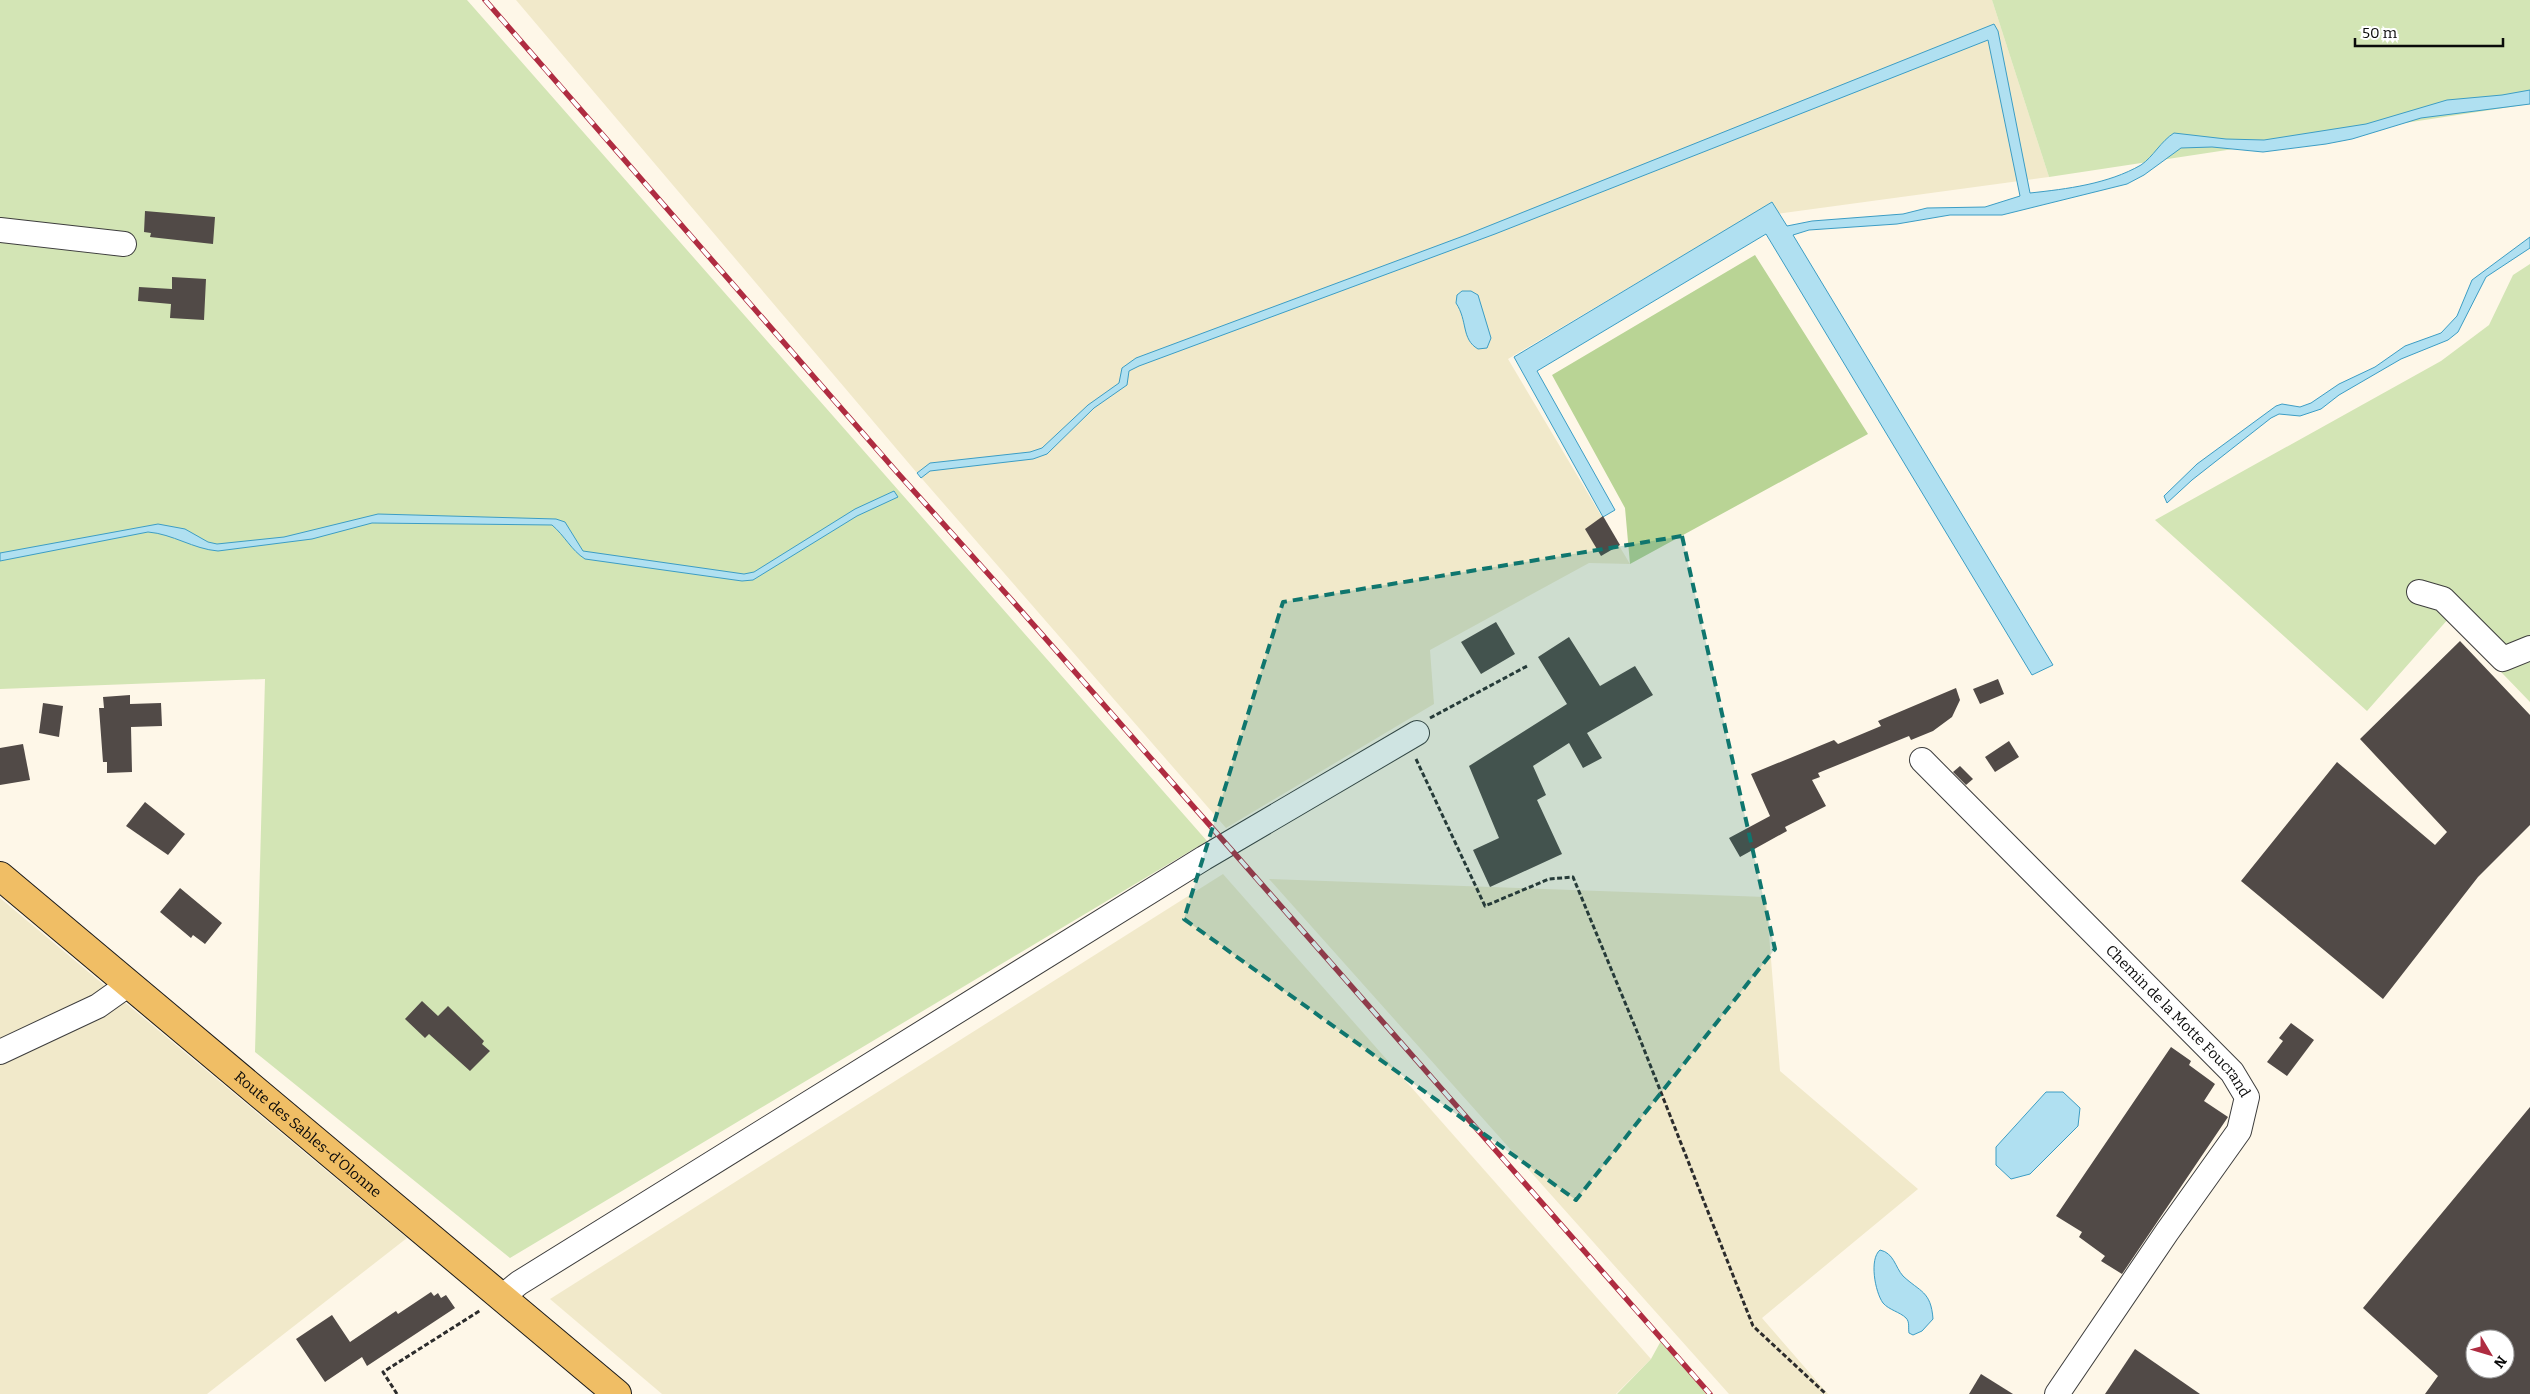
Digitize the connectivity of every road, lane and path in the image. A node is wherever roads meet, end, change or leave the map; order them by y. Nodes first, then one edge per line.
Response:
1 (0, 230) edge
2 (124, 244) dead end
3 (2419, 592) dead end
4 (2530, 648) edge
5 (1529, 665) dead end
6 (1417, 733) junction
7 (1922, 760) dead end
8 (0, 876) edge
9 (129, 984) junction
10 (0, 1052) edge
11 (502, 1297) junction
12 (397, 1394) edge
13 (617, 1394) edge
14 (1826, 1394) edge
15 (2057, 1394) edge

1 - 2 street
3 - 4 street
5 - 6 path
6 - 11 street
6 - 14 path
7 - 15 street, Chemin de la Motte Foucrand
8 - 9 main road, Route des Sables-d'Olonne
9 - 10 street
9 - 11 main road, Route des Sables-d'Olonne
11 - 12 path
11 - 13 main road, Route des Sables-d'Olonne

